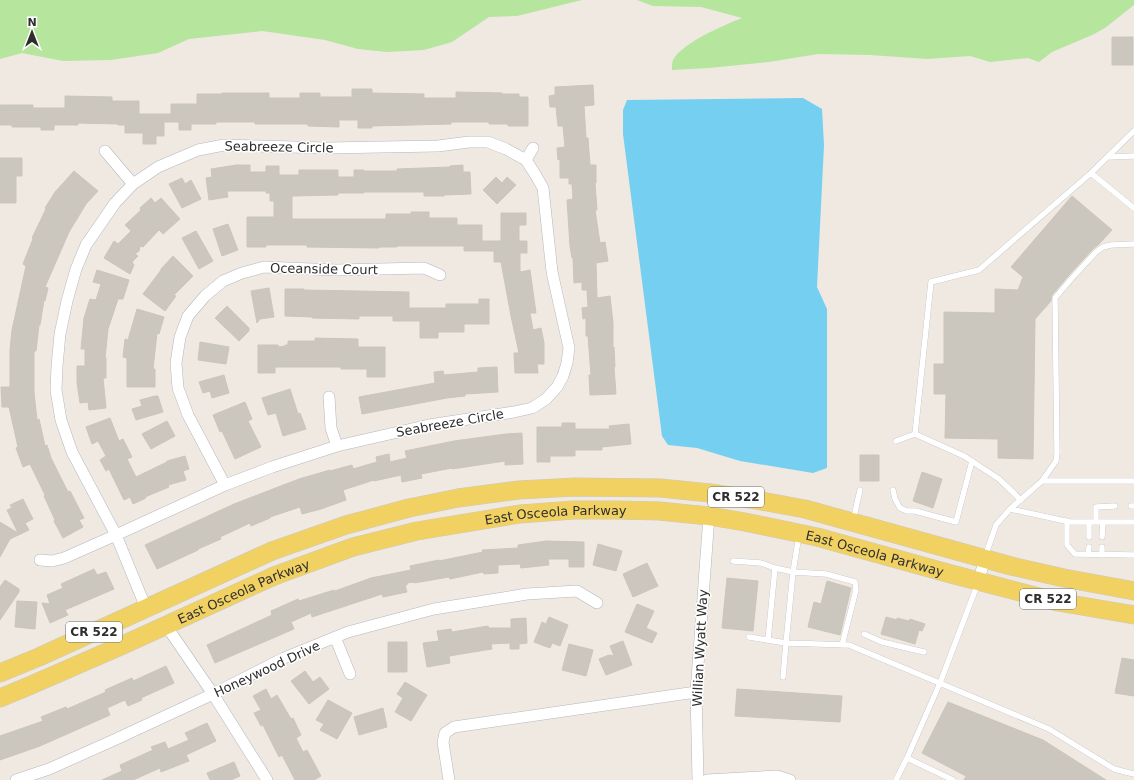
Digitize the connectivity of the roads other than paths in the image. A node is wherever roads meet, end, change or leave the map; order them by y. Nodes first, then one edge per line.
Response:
1 (1134, 131) edge
2 (533, 148) dead end
3 (105, 151) dead end
4 (1134, 156) edge
5 (1108, 157) junction
6 (526, 160) junction
7 (1091, 173) junction
8 (133, 184) junction
9 (1134, 208) edge
10 (1134, 244) edge
11 (440, 275) dead end
12 (329, 397) dead end
13 (915, 434) junction
14 (896, 441) dead end
15 (337, 446) junction
16 (972, 461) junction
17 (1042, 481) junction
18 (1134, 481) edge
19 (225, 485) junction
20 (860, 490) dead end
21 (893, 490) dead end
22 (1021, 500) junction
23 (1115, 506) dead end
24 (1010, 509) junction
25 (709, 516) junction
26 (1067, 521) junction
27 (852, 522) junction
28 (1089, 522) junction
29 (1096, 522) junction
30 (1103, 522) junction
31 (1134, 522) edge
32 (800, 533) junction
33 (116, 535) junction
34 (1089, 537) dead end
35 (1102, 537) dead end
36 (1088, 547) dead end
37 (1102, 547) dead end
38 (1088, 555) junction
39 (1102, 555) junction
40 (1134, 556) edge
41 (40, 560) dead end
42 (984, 560) junction
43 (733, 561) dead end
44 (776, 568) junction
45 (792, 572) junction
46 (978, 581) junction
47 (188, 588) junction
48 (1134, 591) edge
49 (597, 602) dead end
50 (146, 608) junction
51 (1134, 615) edge
52 (165, 624) junction
53 (864, 634) dead end
54 (335, 637) junction
55 (749, 637) dead end
56 (768, 640) junction
57 (786, 643) junction
58 (123, 645) junction
59 (842, 645) junction
60 (924, 652) dead end
61 (0, 673) edge
62 (350, 674) dead end
63 (783, 677) dead end
64 (940, 683) junction
65 (696, 692) junction
66 (213, 694) junction
67 (0, 698) edge
68 (907, 758) junction
69 (1134, 774) edge
70 (16, 780) edge
71 (266, 780) edge
72 (449, 780) edge
73 (698, 780) edge
74 (707, 780) edge
75 (790, 780) edge
76 (896, 780) edge
77 (952, 780) edge

1 - 5 lane
2 - 6 street
3 - 8 street
4 - 5 lane
5 - 7 lane
6 - 8 street, Seabreeze Circle
6 - 15 street, Seabreeze Circle
7 - 9 lane
7 - 13 lane
8 - 33 street, Seabreeze Circle
10 - 17 lane
11 - 19 street, Oceanside Court
12 - 15 street
13 - 14 lane
13 - 16 lane
15 - 19 street, Seabreeze Circle
16 - 21 lane
16 - 22 lane
17 - 18 lane
17 - 22 lane
19 - 33 street, Seabreeze Circle
20 - 27 lane
22 - 24 lane
23 - 29 lane
24 - 26 lane
24 - 42 lane
25 - 32 main road, East Osceola Parkway / CR 522
25 - 52 main road, East Osceola Parkway / CR 522
25 - 65 street, Willian Wyatt Way
26 - 28 lane
26 - 38 lane
27 - 42 main road, East Osceola Parkway / CR 522
27 - 47 main road, East Osceola Parkway / CR 522
28 - 29 lane
28 - 34 lane
29 - 30 lane
30 - 31 lane
30 - 35 lane
32 - 45 lane
32 - 46 main road, East Osceola Parkway / CR 522
33 - 41 street
33 - 50 street, Seabreeze Circle
36 - 38 lane
37 - 39 lane
38 - 39 lane
39 - 40 lane
42 - 46 street
42 - 48 main road, East Osceola Parkway / CR 522
43 - 44 lane
44 - 45 lane
44 - 56 lane
45 - 57 lane
45 - 59 lane
46 - 51 main road, East Osceola Parkway / CR 522
46 - 64 lane
47 - 50 main road, East Osceola Parkway / CR 522
47 - 52 main road
49 - 54 street, Honeywood Drive
50 - 58 main road
50 - 61 main road, East Osceola Parkway / CR 522
52 - 58 main road, East Osceola Parkway / CR 522
52 - 66 street
53 - 60 lane
54 - 62 street
54 - 66 street, Honeywood Drive
55 - 56 lane
56 - 57 lane
57 - 59 lane
57 - 63 lane
58 - 67 main road, East Osceola Parkway / CR 522
59 - 64 lane
64 - 68 lane
64 - 69 lane
65 - 72 street
65 - 73 street, Willian Wyatt Way
66 - 70 street, Honeywood Drive
66 - 71 street
68 - 76 lane
68 - 77 lane
74 - 75 street

